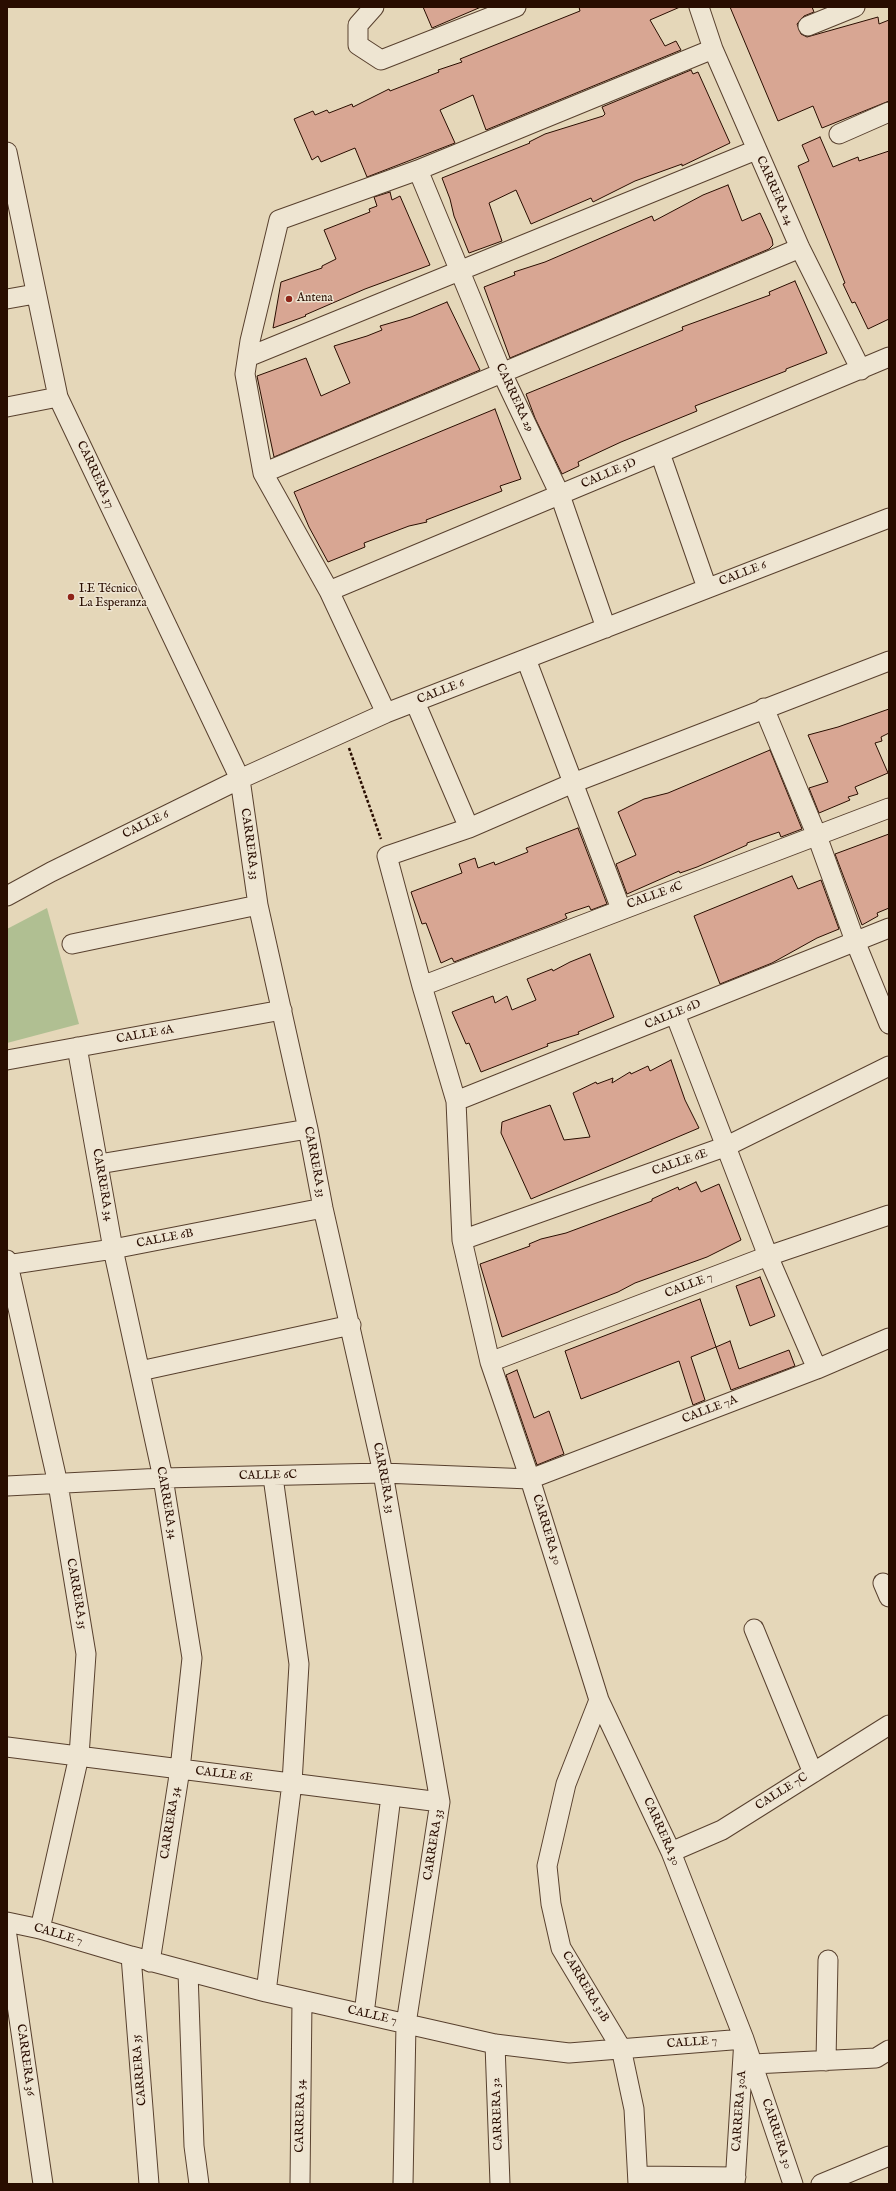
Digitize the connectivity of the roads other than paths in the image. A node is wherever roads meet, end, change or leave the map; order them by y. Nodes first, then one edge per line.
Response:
1 (374, 7) edge
2 (516, 7) edge
3 (699, 7) edge
4 (855, 7) edge
5 (808, 26) dead end
6 (713, 49) junction
7 (889, 112) edge
8 (839, 134) dead end
9 (756, 150) junction
10 (7, 152) edge
11 (418, 170) junction
12 (9, 172) edge
13 (800, 248) junction
14 (460, 270) junction
15 (35, 294) junction
16 (7, 299) edge
17 (248, 356) junction
18 (889, 358) edge
19 (860, 370) junction
20 (502, 373) junction
21 (58, 397) junction
22 (7, 407) edge
23 (660, 453) junction
24 (263, 473) junction
25 (560, 495) junction
26 (889, 518) edge
27 (707, 588) junction
28 (329, 591) junction
29 (606, 628) junction
30 (526, 658) junction
31 (889, 661) edge
32 (415, 702) junction
33 (764, 708) junction
34 (386, 713) junction
35 (240, 779) junction
36 (573, 783) junction
37 (889, 808) edge
38 (469, 828) junction
39 (817, 836) junction
40 (7, 896) edge
41 (258, 905) junction
42 (621, 909) junction
43 (889, 928) edge
44 (855, 941) junction
45 (72, 944) dead end
46 (422, 986) junction
47 (282, 1010) junction
48 (675, 1014) junction
49 (889, 1024) edge
50 (77, 1047) junction
51 (7, 1060) edge
52 (889, 1066) edge
53 (456, 1101) junction
54 (308, 1129) junction
55 (727, 1146) junction
56 (99, 1164) junction
57 (322, 1208) junction
58 (889, 1215) edge
59 (462, 1240) junction
60 (113, 1249) junction
61 (768, 1256) junction
62 (7, 1263) edge
63 (350, 1325) junction
64 (889, 1338) edge
65 (490, 1362) junction
66 (817, 1369) junction
67 (140, 1371) junction
68 (383, 1473) junction
69 (273, 1477) junction
70 (162, 1478) junction
71 (530, 1479) junction
72 (58, 1484) junction
73 (7, 1486) edge
74 (754, 1629) dead end
75 (599, 1700) junction
76 (889, 1725) edge
77 (7, 1747) edge
78 (78, 1756) junction
79 (180, 1769) junction
80 (813, 1773) junction
81 (292, 1783) junction
82 (391, 1796) junction
83 (440, 1802) junction
84 (671, 1852) junction
85 (7, 1922) edge
86 (40, 1929) junction
87 (7, 1936) edge
88 (131, 1956) junction
89 (828, 1960) dead end
90 (150, 1962) junction
91 (188, 1972) junction
92 (266, 1992) junction
93 (302, 2000) junction
94 (364, 2014) junction
95 (406, 2024) junction
96 (744, 2039) junction
97 (495, 2044) junction
98 (621, 2048) junction
99 (889, 2050) edge
100 (826, 2061) junction
101 (754, 2064) junction
102 (889, 2156) edge
103 (638, 2180) edge
104 (735, 2180) edge
105 (43, 2184) edge
106 (149, 2184) edge
107 (199, 2184) edge
108 (300, 2184) edge
109 (403, 2184) edge
110 (500, 2184) edge
111 (793, 2184) edge
112 (821, 2184) edge

1 - 2 street
3 - 6 street, CARRERA 24
4 - 5 street
6 - 9 street, CARRERA 24
6 - 11 street
7 - 8 street
9 - 13 street, CARRERA 24
9 - 14 street
10 - 12 street, CARRERA 37
11 - 14 street, CARRERA 29
11 - 17 street
12 - 15 street, CARRERA 37
13 - 19 street, CARRERA 24
13 - 20 street
14 - 17 street
14 - 20 street, CARRERA 29
15 - 16 street
15 - 21 street, CARRERA 37
17 - 24 street
18 - 19 street, CALLE 5D
19 - 23 street, CALLE 5D
20 - 24 street
20 - 25 street, CARRERA 29
21 - 22 street
21 - 35 street, CARRERA 37
23 - 25 street, CALLE 5D
23 - 27 street
24 - 28 street
25 - 28 street, CALLE 5D
25 - 29 street, CARRERA 29
26 - 27 street, CALLE 6
27 - 29 street, CALLE 6
28 - 34 street
29 - 30 street, CALLE 6
30 - 32 street, CALLE 6
30 - 36 street
31 - 33 street
32 - 34 street, CALLE 6
32 - 38 street
33 - 36 street
33 - 39 street
34 - 35 street, CALLE 6
35 - 40 street, CALLE 6
35 - 41 street, CARRERA 33
36 - 38 street
36 - 42 street
37 - 39 street, CALLE 6C
38 - 46 street, CARRERA 30
39 - 42 street, CALLE 6C
39 - 44 street
41 - 45 street
41 - 47 street, CARRERA 33
42 - 46 street, CALLE 6C
43 - 44 street, CALLE 6D
44 - 48 street, CALLE 6D
44 - 49 street
46 - 53 street, CARRERA 30
47 - 50 street, CALLE 6A
47 - 54 street, CARRERA 33
48 - 53 street, CALLE 6D
48 - 55 street
50 - 51 street, CALLE 6A
50 - 56 street, CARRERA 34
52 - 55 street, CALLE 6E
53 - 59 street, CARRERA 30
54 - 56 street
54 - 57 street, CARRERA 33
55 - 59 street, CALLE 6E
55 - 61 street
56 - 60 street, CARRERA 34
57 - 60 street, CALLE 6B
57 - 63 street, CARRERA 33
58 - 61 street, CALLE 7
59 - 65 street, CARRERA 30
60 - 62 street, CALLE 6B
60 - 67 street, CARRERA 34
61 - 65 street, CALLE 7
61 - 66 street
62 - 72 street, CARRERA 35
63 - 67 street
63 - 68 street, CARRERA 33
64 - 66 street, CALLE 7A
65 - 71 street, CARRERA 30
66 - 71 street, CALLE 7A
67 - 70 street, CARRERA 34
68 - 69 street, CALLE 6C
68 - 71 street, CALLE 6C
68 - 83 street, CARRERA 33
69 - 70 street, CALLE 6C
69 - 81 street
70 - 72 street, CALLE 6C
70 - 79 street, CARRERA 34
71 - 75 street, CARRERA 30
72 - 73 street, CALLE 6C
72 - 78 street, CARRERA 35
74 - 80 street
75 - 84 street, CARRERA 30
75 - 98 street, CARRERA 31B
76 - 80 street, CALLE 7C
77 - 78 street, CALLE 6E
78 - 79 street, CALLE 6E
78 - 86 street, CARRERA 35
79 - 81 street, CALLE 6E
79 - 90 street, CARRERA 34
80 - 84 street, CALLE 7C
81 - 82 street, CALLE 6E
81 - 92 street
82 - 83 street, CALLE 6E
82 - 94 street
83 - 95 street, CARRERA 33
84 - 96 street, CARRERA 30
85 - 86 street, CALLE 7
86 - 88 street, CALLE 7
87 - 105 street, CARRERA 36
88 - 90 street, CALLE 7
88 - 106 street, CARRERA 35
89 - 100 street
90 - 91 street, CALLE 7
91 - 92 street, CALLE 7
91 - 107 street
92 - 93 street, CALLE 7
93 - 94 street, CALLE 7
93 - 108 street, CARRERA 34
94 - 95 street, CALLE 7
95 - 97 street, CALLE 7
95 - 109 street, CARRERA 33
96 - 98 street, CALLE 7
96 - 101 street, CARRERA 30
96 - 104 street, CARRERA 30A
97 - 98 street, CALLE 7
97 - 110 street, CARRERA 32
98 - 103 street, CARRERA 31B
99 - 100 street
100 - 101 street
101 - 111 street, CARRERA 30
102 - 112 street
103 - 104 street

